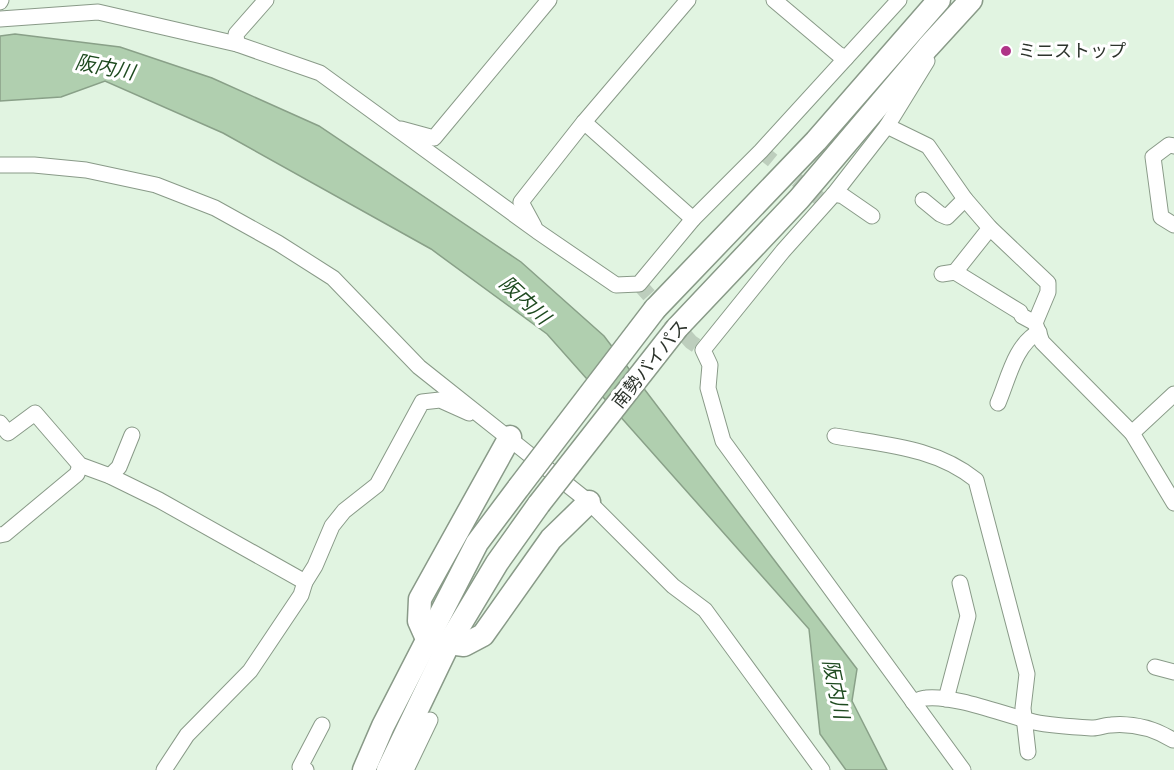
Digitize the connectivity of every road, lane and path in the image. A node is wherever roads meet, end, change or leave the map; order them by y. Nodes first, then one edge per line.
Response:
1 (266, 0) edge
2 (549, 0) edge
3 (688, 0) edge
4 (774, 0) edge
5 (899, 0) edge
6 (939, 0) edge
7 (971, 0) edge
8 (0, 19) edge
9 (237, 44) junction
10 (928, 46) junction
11 (846, 58) junction
12 (584, 122) junction
13 (392, 126) junction
14 (887, 126) junction
15 (1174, 146) edge
16 (0, 165) edge
17 (834, 194) junction
18 (965, 199) junction
19 (922, 200) dead end
20 (872, 216) dead end
21 (693, 219) junction
22 (1174, 225) edge
23 (990, 228) junction
24 (537, 231) junction
25 (1037, 328) junction
26 (1174, 394) edge
27 (998, 403) dead end
28 (481, 416) junction
29 (3, 433) edge
30 (1132, 433) junction
31 (132, 435) dead end
32 (836, 436) dead end
33 (510, 437) junction
34 (81, 465) junction
35 (110, 476) junction
36 (589, 502) junction
37 (1174, 503) edge
38 (0, 534) edge
39 (305, 582) junction
40 (960, 584) dead end
41 (438, 641) junction
42 (1155, 667) dead end
43 (1174, 672) edge
44 (946, 699) junction
45 (913, 702) junction
46 (1026, 719) junction
47 (430, 720) dead end
48 (322, 725) dead end
49 (1174, 740) edge
50 (1028, 752) dead end
51 (164, 770) edge
52 (306, 770) edge
53 (364, 770) edge
54 (388, 770) edge
55 (406, 770) edge
56 (822, 770) edge
57 (963, 770) edge

1 - 9 street
2 - 13 street
3 - 12 street
4 - 11 street
5 - 11 street
6 - 41 highway, 南勢バイパス, bridge
7 - 10 highway, 南勢バイパス
8 - 9 street
9 - 13 street
10 - 14 street
10 - 41 highway, 南勢バイパス, bridge
11 - 21 street
12 - 21 street
12 - 24 street
13 - 24 street
14 - 17 street
14 - 18 street
15 - 22 street
16 - 28 street
17 - 20 street
17 - 45 street
18 - 19 street
18 - 23 street
21 - 24 street
23 - 25 street
23 - 25 street
25 - 27 street
25 - 30 street
26 - 30 street
28 - 33 street
28 - 39 street
29 - 34 street
30 - 37 street
31 - 35 street
32 - 46 street
33 - 36 street
33 - 41 highway
34 - 35 street
34 - 38 street
35 - 39 street
36 - 41 highway
36 - 56 street
39 - 51 street
40 - 44 street
41 - 53 highway, 南勢バイパス
41 - 54 highway, 南勢バイパス
42 - 43 street
44 - 45 street
44 - 46 street
45 - 57 street
46 - 49 street
46 - 50 street
47 - 55 street
48 - 52 street

